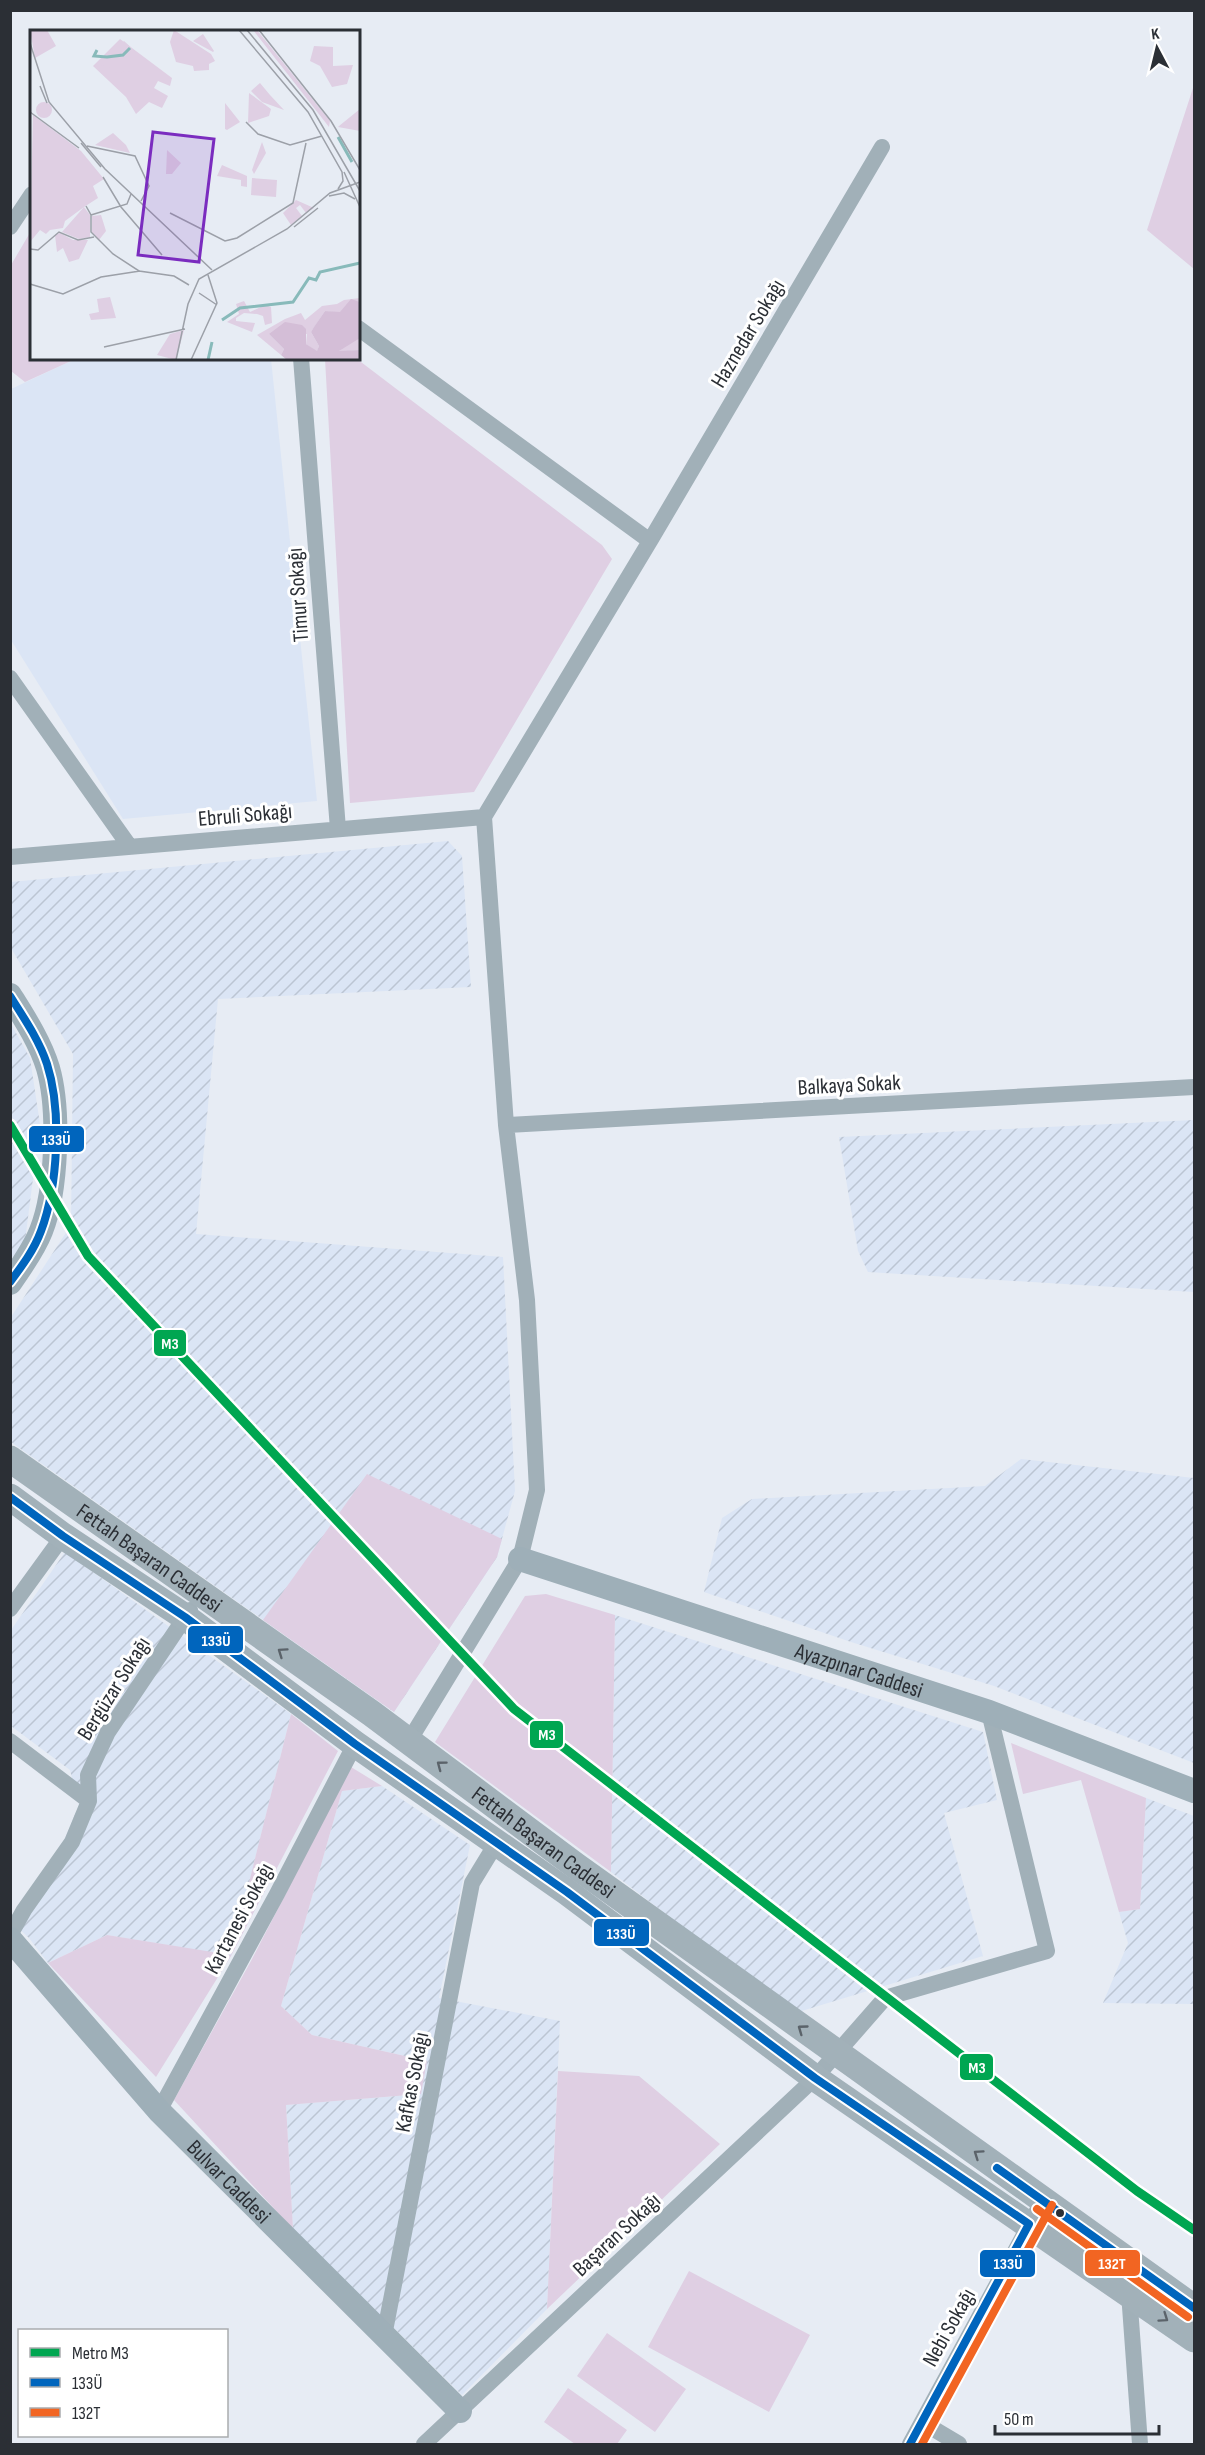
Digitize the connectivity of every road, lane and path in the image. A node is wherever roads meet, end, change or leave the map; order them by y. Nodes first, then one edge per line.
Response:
1 (882, 147) dead end
2 (30, 197) edge
3 (10, 227) edge
4 (360, 329) edge
5 (302, 360) edge
6 (650, 541) junction
7 (10, 678) edge
8 (484, 817) junction
9 (338, 829) junction
10 (130, 847) junction
11 (10, 857) edge
12 (10, 995) edge
13 (1194, 1087) edge
14 (506, 1125) junction
15 (10, 1283) edge
16 (10, 1459) edge
17 (10, 1497) edge
18 (63, 1536) junction
19 (520, 1560) junction
20 (200, 1595) junction
21 (10, 1609) edge
22 (185, 1617) junction
23 (989, 1712) junction
24 (10, 1741) edge
25 (409, 1741) junction
26 (355, 1744) junction
27 (1194, 1791) edge
28 (89, 1801) junction
29 (497, 1842) junction
30 (10, 1937) edge
31 (836, 2054) junction
32 (815, 2078) junction
33 (159, 2111) junction
34 (1043, 2200) junction
35 (1029, 2224) junction
36 (1129, 2293) junction
37 (1194, 2308) edge
38 (384, 2336) junction
39 (1194, 2339) edge
40 (460, 2411) junction
41 (922, 2422) junction
42 (424, 2445) edge
43 (910, 2445) edge
44 (959, 2445) edge
45 (1140, 2445) edge

1 - 6 street, Haznedar Sokağı
2 - 3 street
4 - 6 street
5 - 9 street, Timur Sokağı
6 - 8 street, Haznedar Sokağı
7 - 10 street
8 - 9 street, Ebruli Sokağı
8 - 14 street
9 - 10 street, Ebruli Sokağı
10 - 11 street, Ebruli Sokağı
12 - 15 street
13 - 14 street, Balkaya Sokak
14 - 19 street
16 - 20 main road, Fettah Başaran Caddesi
17 - 18 main road, Fettah Başaran Caddesi
18 - 21 street
18 - 22 main road, Fettah Başaran Caddesi
19 - 23 street, Ayazpınar Caddesi
19 - 25 street
20 - 22 street, Bergüzar Sokağı
25 -> 20 main road, Fettah Başaran Caddesi
22 - 26 main road, Fettah Başaran Caddesi
22 - 28 street, Bergüzar Sokağı
23 - 27 street, Ayazpınar Caddesi
23 - 31 street, Başaran Sokağı
24 - 28 street
31 -> 25 main road, Fettah Başaran Caddesi
26 - 29 main road, Fettah Başaran Caddesi
26 - 33 street, Kartanesi Sokağı
28 - 30 street, Bergüzar Sokağı
29 - 32 main road, Fettah Başaran Caddesi
29 - 38 street, Kafkas Sokağı
30 - 33 street, Bulvar Caddesi
31 - 32 street, Başaran Sokağı
34 -> 31 main road, Fettah Başaran Caddesi
32 - 35 main road, Fettah Başaran Caddesi
32 - 40 street, Başaran Sokağı
33 - 38 street, Bulvar Caddesi
34 - 35 street, Nebi Sokağı
34 - 37 main road, Fettah Başaran Caddesi
35 - 36 main road, Fettah Başaran Caddesi
35 - 41 street, Nebi Sokağı
36 -> 39 main road, Fettah Başaran Caddesi
36 - 45 street
38 - 40 street, Bulvar Caddesi
40 - 42 street, Başaran Sokağı
41 - 43 street, Nebi Sokağı
41 - 44 street

